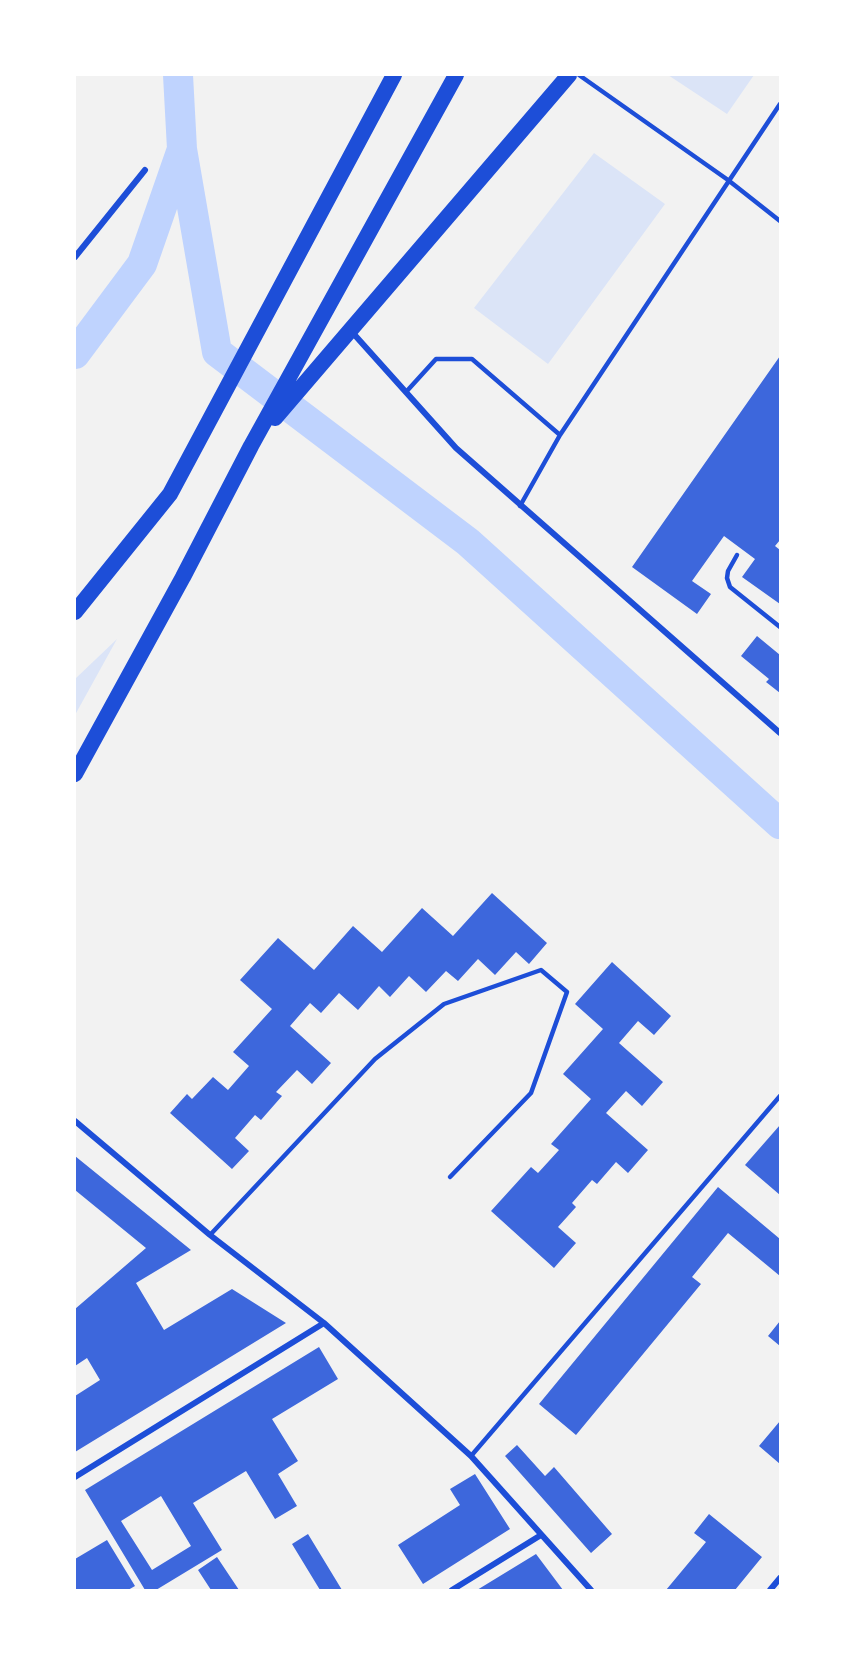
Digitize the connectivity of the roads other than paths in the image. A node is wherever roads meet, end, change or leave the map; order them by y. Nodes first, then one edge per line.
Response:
1 (394, 75) edge
2 (456, 75) edge
3 (569, 75) edge
4 (579, 75) edge
5 (780, 104) edge
6 (145, 170) dead end
7 (728, 180) junction
8 (780, 221) edge
9 (75, 257) edge
10 (350, 329) junction
11 (406, 392) junction
12 (561, 435) junction
13 (251, 446) junction
14 (519, 506) junction
15 (737, 555) dead end
16 (75, 612) edge
17 (780, 627) edge
18 (780, 733) edge
19 (75, 774) edge
20 (780, 1096) edge
21 (75, 1121) edge
22 (450, 1177) dead end
23 (210, 1235) junction
24 (324, 1323) junction
25 (471, 1456) junction
26 (75, 1477) edge
27 (541, 1534) junction
28 (780, 1578) edge
29 (452, 1590) edge
30 (591, 1590) edge
31 (770, 1590) edge

1 - 16 highway
2 - 13 highway
3 - 10 highway
4 - 7 lane
5 - 7 lane
6 - 9 street
7 - 8 lane
7 - 12 lane
10 - 11 street
10 - 13 highway
11 - 12 lane
11 - 14 street
12 - 14 lane
13 - 19 highway
14 - 18 street
15 - 17 lane
20 - 25 lane
21 - 23 street
22 - 23 lane
23 - 24 street
24 - 25 street
24 - 26 street
25 - 27 street
27 - 29 street
27 - 30 street
28 - 31 street

